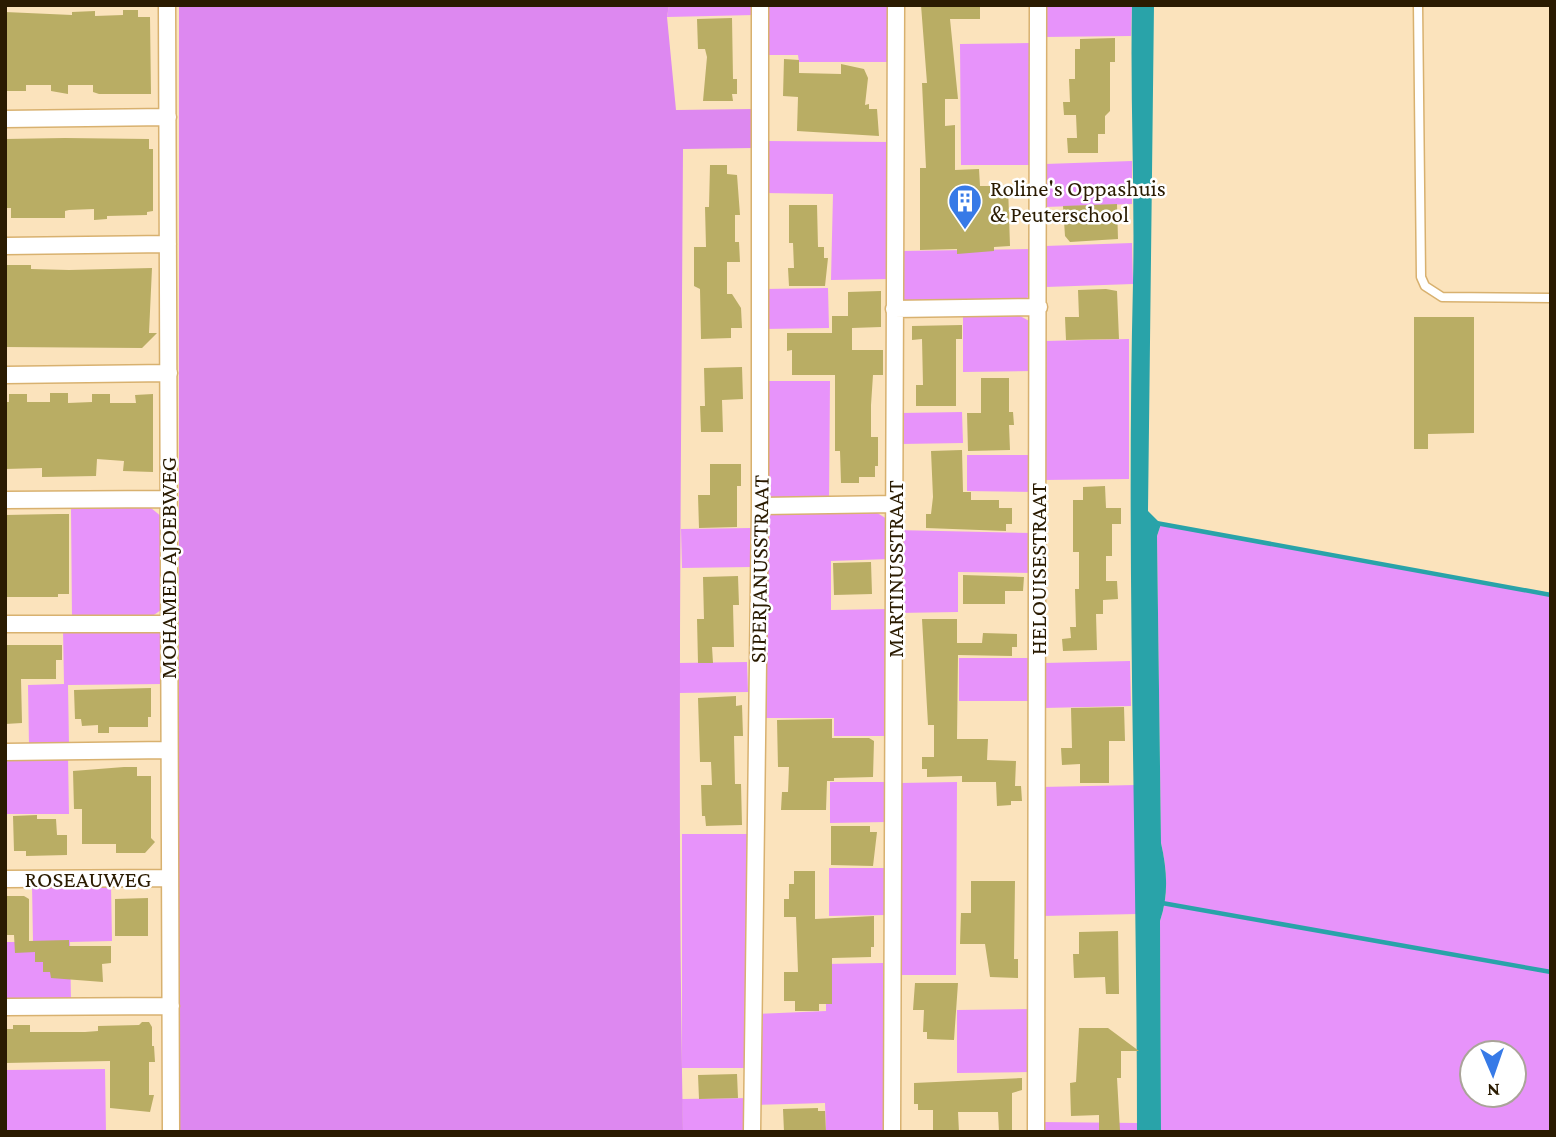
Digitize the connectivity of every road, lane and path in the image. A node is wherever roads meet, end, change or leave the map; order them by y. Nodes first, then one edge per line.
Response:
1 (167, 5) edge
2 (760, 5) edge
3 (896, 5) edge
4 (1038, 5) edge
5 (1419, 5) edge
6 (168, 117) junction
7 (5, 119) edge
8 (168, 244) junction
9 (5, 246) edge
10 (1551, 298) edge
11 (1039, 307) junction
12 (894, 309) junction
13 (169, 373) junction
14 (5, 375) edge
15 (168, 499) junction
16 (5, 500) edge
17 (896, 504) junction
18 (760, 506) junction
19 (5, 624) edge
20 (168, 624) junction
21 (169, 750) junction
22 (5, 752) edge
23 (170, 878) junction
24 (5, 879) edge
25 (171, 1006) junction
26 (5, 1007) edge
27 (171, 1132) edge
28 (752, 1132) edge
29 (892, 1132) edge
30 (1036, 1132) edge

1 - 6 street, MOHAMED AJOEBWEG
2 - 18 street, SIPERJANUSSTRAAT
3 - 12 street, MARTINUSSTRAAT
4 - 11 street, HELOUISESTRAAT
5 - 10 lane
6 - 7 street
6 - 8 street, MOHAMED AJOEBWEG
8 - 9 street
8 - 13 street, MOHAMED AJOEBWEG
11 - 12 street
11 - 30 street, HELOUISESTRAAT
12 - 17 street, MARTINUSSTRAAT
13 - 14 street
13 - 15 street, MOHAMED AJOEBWEG
15 - 16 street
15 - 20 street, MOHAMED AJOEBWEG
17 - 18 street
17 - 29 street, MARTINUSSTRAAT
18 - 28 street, SIPERJANUSSTRAAT
19 - 20 street
20 - 21 street, MOHAMED AJOEBWEG
21 - 22 street
21 - 23 street, MOHAMED AJOEBWEG
23 - 24 street, ROSEAUWEG
23 - 25 street, MOHAMED AJOEBWEG
25 - 26 street
25 - 27 street, MOHAMED AJOEBWEG

